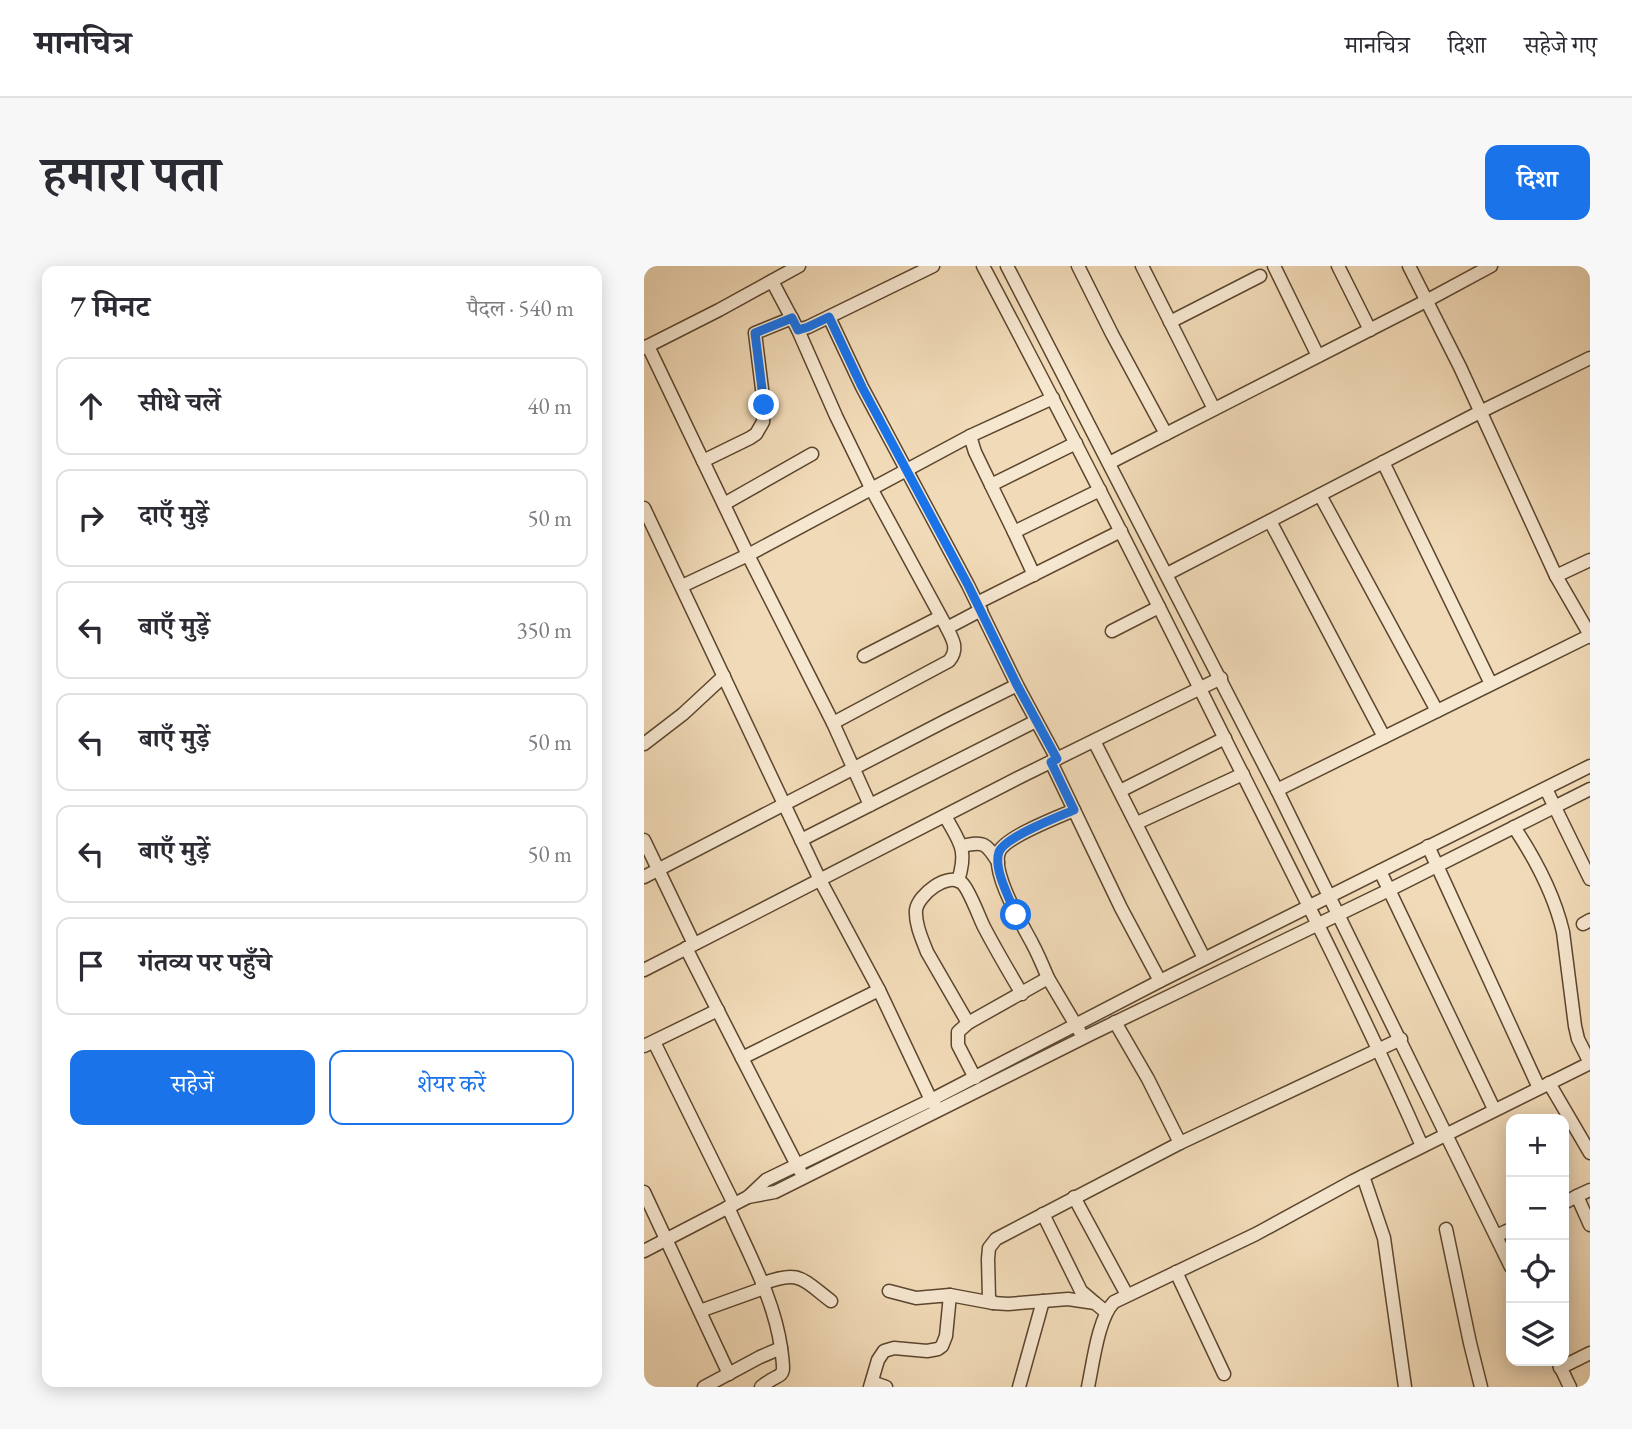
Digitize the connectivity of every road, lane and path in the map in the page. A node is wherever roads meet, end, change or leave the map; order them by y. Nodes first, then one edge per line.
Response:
1 (799, 266) edge
2 (933, 266) edge
3 (983, 266) edge
4 (1007, 266) edge
5 (1078, 266) edge
6 (1142, 266) edge
7 (1274, 266) edge
8 (1338, 266) edge
9 (1409, 266) edge
10 (1491, 266) edge
11 (1260, 276) dead end
12 (772, 281) junction
13 (1426, 301) junction
14 (829, 317) junction
15 (1170, 322) junction
16 (795, 324) junction
17 (1370, 330) junction
18 (646, 347) edge
19 (1318, 356) junction
20 (1590, 358) edge
21 (1053, 398) junction
22 (1214, 409) junction
23 (1480, 412) junction
24 (1166, 434) junction
25 (970, 436) junction
26 (1076, 443) junction
27 (812, 454) dead end
28 (703, 461) junction
29 (1383, 462) junction
30 (1109, 463) junction
31 (906, 470) junction
32 (991, 485) junction
33 (872, 490) junction
34 (1100, 490) junction
35 (1320, 495) junction
36 (724, 504) junction
37 (644, 508) edge
38 (1270, 521) junction
39 (1014, 531) junction
40 (1121, 531) junction
41 (748, 555) junction
42 (1590, 560) edge
43 (1167, 574) junction
44 (1034, 575) junction
45 (1556, 576) junction
46 (682, 586) junction
47 (979, 607) junction
48 (1159, 607) junction
49 (943, 623) junction
50 (1112, 631) dead end
51 (1590, 636) edge
52 (864, 656) dead end
53 (724, 676) junction
54 (1221, 678) junction
55 (1491, 684) junction
56 (1017, 685) junction
57 (1200, 688) junction
58 (1437, 711) junction
59 (1036, 721) junction
60 (833, 723) junction
61 (1384, 737) junction
62 (1225, 738) junction
63 (1094, 741) junction
64 (644, 744) edge
65 (1054, 761) junction
66 (1590, 766) edge
67 (853, 768) junction
68 (1243, 774) junction
69 (1546, 789) junction
70 (1590, 789) edge
71 (1277, 790) junction
72 (1120, 791) junction
73 (785, 804) junction
74 (870, 805) junction
75 (1555, 807) junction
76 (1074, 810) junction
77 (945, 816) junction
78 (1137, 823) junction
79 (1514, 827) junction
80 (644, 840) edge
81 (801, 840) junction
82 (962, 846) junction
83 (1428, 846) junction
84 (998, 862) junction
85 (1438, 866) junction
86 (658, 870) junction
87 (1380, 871) junction
88 (644, 877) edge
89 (1590, 879) edge
90 (820, 880) junction
91 (958, 881) junction
92 (1389, 890) junction
93 (1329, 897) junction
94 (1309, 907) junction
95 (1337, 915) junction
96 (1318, 924) junction
97 (690, 946) junction
98 (1204, 958) junction
99 (644, 970) edge
100 (1048, 978) junction
101 (1160, 981) junction
102 (879, 990) junction
103 (1021, 994) junction
104 (718, 1010) junction
105 (1115, 1022) junction
106 (968, 1023) junction
107 (1076, 1025) junction
108 (1084, 1038) junction
109 (1401, 1039) junction
110 (649, 1044) edge
111 (1379, 1049) junction
112 (742, 1058) junction
113 (1590, 1063) edge
114 (975, 1078) junction
115 (1544, 1085) junction
116 (931, 1100) junction
117 (1494, 1109) junction
118 (939, 1111) junction
119 (1447, 1133) junction
120 (1180, 1143) junction
121 (1422, 1146) junction
122 (1588, 1146) edge
123 (796, 1165) junction
124 (1363, 1176) junction
125 (803, 1178) junction
126 (1590, 1190) edge
127 (644, 1192) edge
128 (1577, 1196) junction
129 (748, 1197) junction
130 (1074, 1198) junction
131 (1569, 1200) edge
132 (731, 1206) junction
133 (1043, 1214) junction
134 (1590, 1225) edge
135 (1446, 1229) dead end
136 (1506, 1231) edge
137 (1496, 1236) junction
138 (666, 1239) junction
139 (644, 1251) edge
140 (1506, 1257) edge
141 (1176, 1272) junction
142 (763, 1286) junction
143 (889, 1291) dead end
144 (950, 1295) junction
145 (1127, 1295) junction
146 (831, 1301) dead end
147 (1043, 1301) junction
148 (993, 1303) junction
149 (1096, 1303) junction
150 (699, 1311) junction
151 (1106, 1312) junction
152 (781, 1348) junction
153 (1590, 1353) edge
154 (1569, 1360) edge
155 (1560, 1366) edge
156 (729, 1374) junction
157 (1224, 1374) dead end
158 (871, 1385) edge
159 (705, 1387) edge
160 (761, 1387) edge
161 (886, 1387) edge
162 (1019, 1387) edge
163 (1088, 1387) edge
164 (1405, 1387) edge
165 (1481, 1387) edge
166 (1570, 1387) edge

1 - 12 street
2 - 14 street
3 - 21 street
4 - 30 street
5 - 24 street
6 - 15 street
7 - 19 street
8 - 17 street
9 - 13 street
10 - 13 street
11 - 15 street
12 - 16 street
12 - 18 street
13 - 17 street
13 - 23 street
14 - 16 street
14 - 31 street
15 - 22 street
16 - 28 street
16 - 33 street
17 - 19 street
18 - 28 street
19 - 22 street
20 - 23 street
21 - 25 street
21 - 26 street
22 - 24 street
23 - 29 street
23 - 45 street
24 - 30 street
25 - 31 street
25 - 32 street
26 - 32 street
26 - 34 street
27 - 36 street
28 - 36 street
29 - 35 street
29 - 55 street
30 - 43 street
31 - 33 street
31 - 47 street
32 - 39 street
33 - 41 street
33 - 49 street
34 - 39 street
34 - 40 street
35 - 38 street
35 - 58 street
36 - 41 street
37 - 46 street
38 - 43 street
38 - 61 street
39 - 44 street
40 - 44 street
40 - 48 street
41 - 46 street
41 - 60 street
42 - 45 street
43 - 54 street
44 - 47 street
45 - 51 street
46 - 53 street
47 - 49 street
47 - 56 street
48 - 50 street
48 - 57 street
49 - 52 street
49 - 60 street
51 - 55 street
53 - 64 street
53 - 73 street
54 - 57 street
54 - 71 street
55 - 58 street
56 - 59 street
56 - 67 street
57 - 62 street
57 - 63 street
58 - 61 street
59 - 65 street
59 - 74 street
60 - 67 street
61 - 71 street
62 - 68 street
62 - 72 street
63 - 65 street
63 - 72 street
65 - 76 street
65 - 77 street
66 - 69 street
67 - 73 street
67 - 74 street
68 - 78 street
68 - 94 street
69 - 75 street
69 - 83 street
70 - 75 street
71 - 93 street
72 - 78 street
73 - 81 street
73 - 86 street
74 - 81 street
75 - 79 street
75 - 89 street
76 - 84 street
76 - 101 street
77 - 82 street
77 - 90 street
78 - 98 street
79 - 85 street
79 - 113 street
80 - 86 street
81 - 90 street
82 - 84 street
82 - 91 street
83 - 85 street
83 - 87 street
84 - 100 street
85 - 92 street
85 - 115 street
86 - 88 street
86 - 97 street
87 - 92 street
87 - 93 street
90 - 97 street
90 - 102 street
91 - 103 street
91 - 106 street
92 - 95 street
92 - 117 street
93 - 94 street
93 - 95 street
94 - 96 street
94 - 98 street
95 - 96 street
95 - 109 street
96 - 105 street
96 - 111 street
97 - 99 street
97 - 104 street
98 - 101 street
100 - 103 street
100 - 107 street
101 - 107 street
102 - 112 street
102 - 116 street
103 - 106 street
104 - 110 street
104 - 112 street
105 - 108 street
105 - 120 street
106 - 114 street
107 - 108 street
107 - 114 street
108 - 118 street
109 - 111 street
109 - 119 street
110 - 132 street
111 - 120 street
111 - 121 street
112 - 123 street
113 - 115 street
114 - 116 street
115 - 117 street
115 - 122 street
116 - 118 street
116 - 123 street
117 - 119 street
118 - 125 street
119 - 121 street
119 - 137 street
120 - 130 street
121 - 124 street
123 - 125 street
123 - 129 street
124 - 141 street
124 - 164 street
125 - 129 street
126 - 128 street
127 - 138 street
128 - 131 street
128 - 134 street
129 - 132 street
130 - 133 street
130 - 145 street
132 - 138 street
132 - 142 street
133 - 148 street
133 - 149 street
135 - 165 street
136 - 137 street
137 - 140 street
138 - 139 street
138 - 150 street
141 - 145 street
141 - 157 street
142 - 146 street
142 - 150 street
142 - 152 street
143 - 144 street
144 - 148 street
144 - 158 street
145 - 151 street
147 - 148 street
147 - 149 street
147 - 162 street
149 - 151 street
150 - 156 street
151 - 163 street
152 - 156 street
152 - 160 street
153 - 154 street
155 - 166 street
156 - 159 street
158 - 161 street

